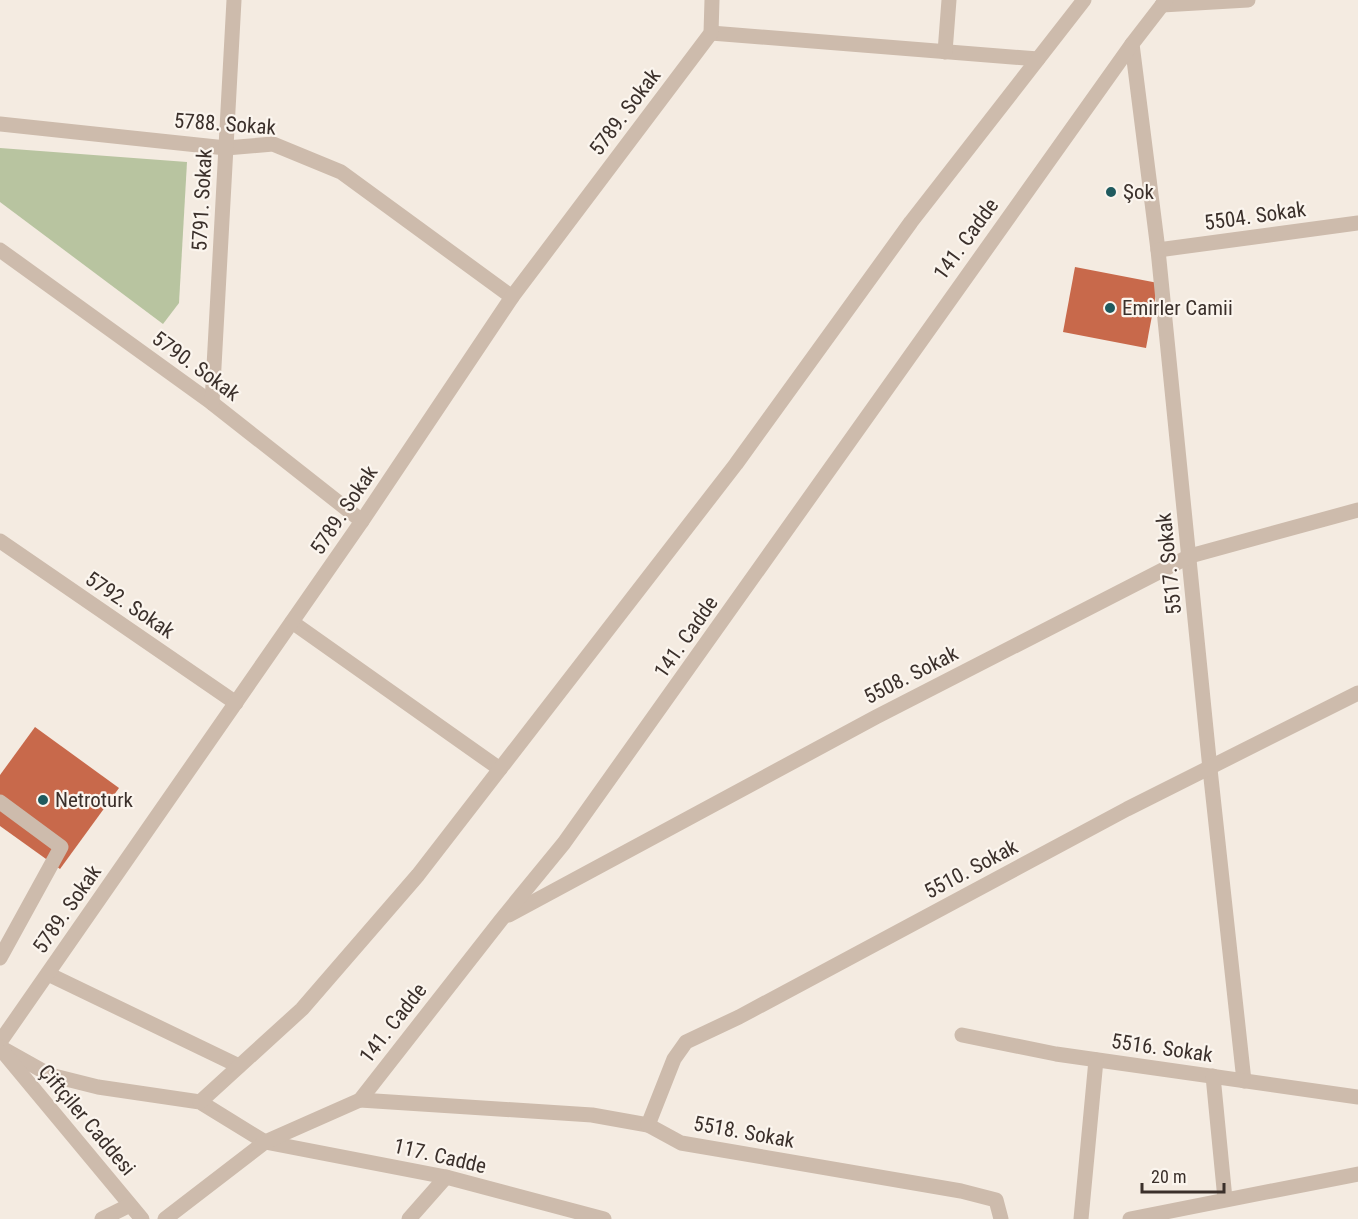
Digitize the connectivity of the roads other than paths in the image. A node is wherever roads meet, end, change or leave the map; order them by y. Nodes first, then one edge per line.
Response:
1 (234, 0) edge
2 (712, 0) edge
3 (949, 0) edge
4 (1084, 0) edge
5 (1248, 0) edge
6 (1164, 3) edge
7 (711, 33) junction
8 (1132, 44) junction
9 (945, 52) junction
10 (1038, 59) junction
11 (0, 124) edge
12 (226, 148) junction
13 (1358, 223) edge
14 (0, 250) edge
15 (1158, 250) junction
16 (512, 297) junction
17 (212, 403) junction
18 (1358, 510) edge
19 (362, 521) junction
20 (0, 541) edge
21 (1190, 556) junction
22 (292, 622) junction
23 (1358, 693) edge
24 (236, 703) junction
25 (1210, 769) junction
26 (500, 770) junction
27 (0, 802) edge
28 (501, 920) junction
29 (0, 958) edge
30 (48, 974) junction
31 (962, 1035) dead end
32 (0, 1042) edge
33 (0, 1048) edge
34 (1096, 1060) junction
35 (239, 1066) junction
36 (1214, 1076) junction
37 (1244, 1081) junction
38 (1358, 1097) edge
39 (360, 1100) junction
40 (200, 1102) junction
41 (648, 1125) junction
42 (265, 1142) junction
43 (1358, 1174) edge
44 (446, 1177) junction
45 (1225, 1199) junction
46 (130, 1205) junction
47 (102, 1219) edge
48 (142, 1219) edge
49 (165, 1219) edge
50 (409, 1219) edge
51 (604, 1219) edge
52 (1001, 1219) edge
53 (1081, 1219) edge
54 (1130, 1219) edge

1 - 12 street, 5791. Sokak
2 - 7 street
3 - 9 street
4 - 10 street
5 - 6 street
6 - 8 street, 141. Cadde
7 - 9 street
7 - 16 street, 5789. Sokak
8 - 15 street, 5517. Sokak
8 - 28 street, 141. Cadde
9 - 10 street
10 - 26 street
11 - 12 street, 5788. Sokak
12 - 16 street, 5788. Sokak
12 - 17 street, 5791. Sokak
13 - 15 street, 5504. Sokak
14 - 17 street, 5790. Sokak
15 - 21 street, 5517. Sokak
16 - 19 street, 5789. Sokak
17 - 19 street, 5790. Sokak
18 - 21 street, 5508. Sokak
19 - 22 street, 5789. Sokak
20 - 24 street, 5792. Sokak
21 - 25 street, 5517. Sokak
21 - 28 street, 5508. Sokak
22 - 24 street, 5789. Sokak
22 - 26 street
23 - 25 street, 5510. Sokak
24 - 30 street, 5789. Sokak
25 - 37 street, 5517. Sokak
25 - 41 street, 5510. Sokak
26 - 35 street
27 - 29 street
28 - 39 street, 141. Cadde
30 - 32 street, 5789. Sokak
30 - 35 street
31 - 34 street, 5516. Sokak
33 - 40 street
33 - 46 street, Çiftçiler Caddesi
34 - 36 street, 5516. Sokak
34 - 53 street
35 - 40 street
36 - 37 street, 5516. Sokak
36 - 45 street
37 - 38 street, 5516. Sokak
39 - 41 street, 5518. Sokak
39 - 42 street, 141. Cadde
40 - 42 street
41 - 52 street, 5518. Sokak
42 - 44 street, 117. Cadde
42 - 49 street, 141. Cadde
43 - 45 street
44 - 50 street
44 - 51 street, 117. Cadde
45 - 54 street
46 - 47 street
46 - 48 street, Çiftçiler Caddesi

